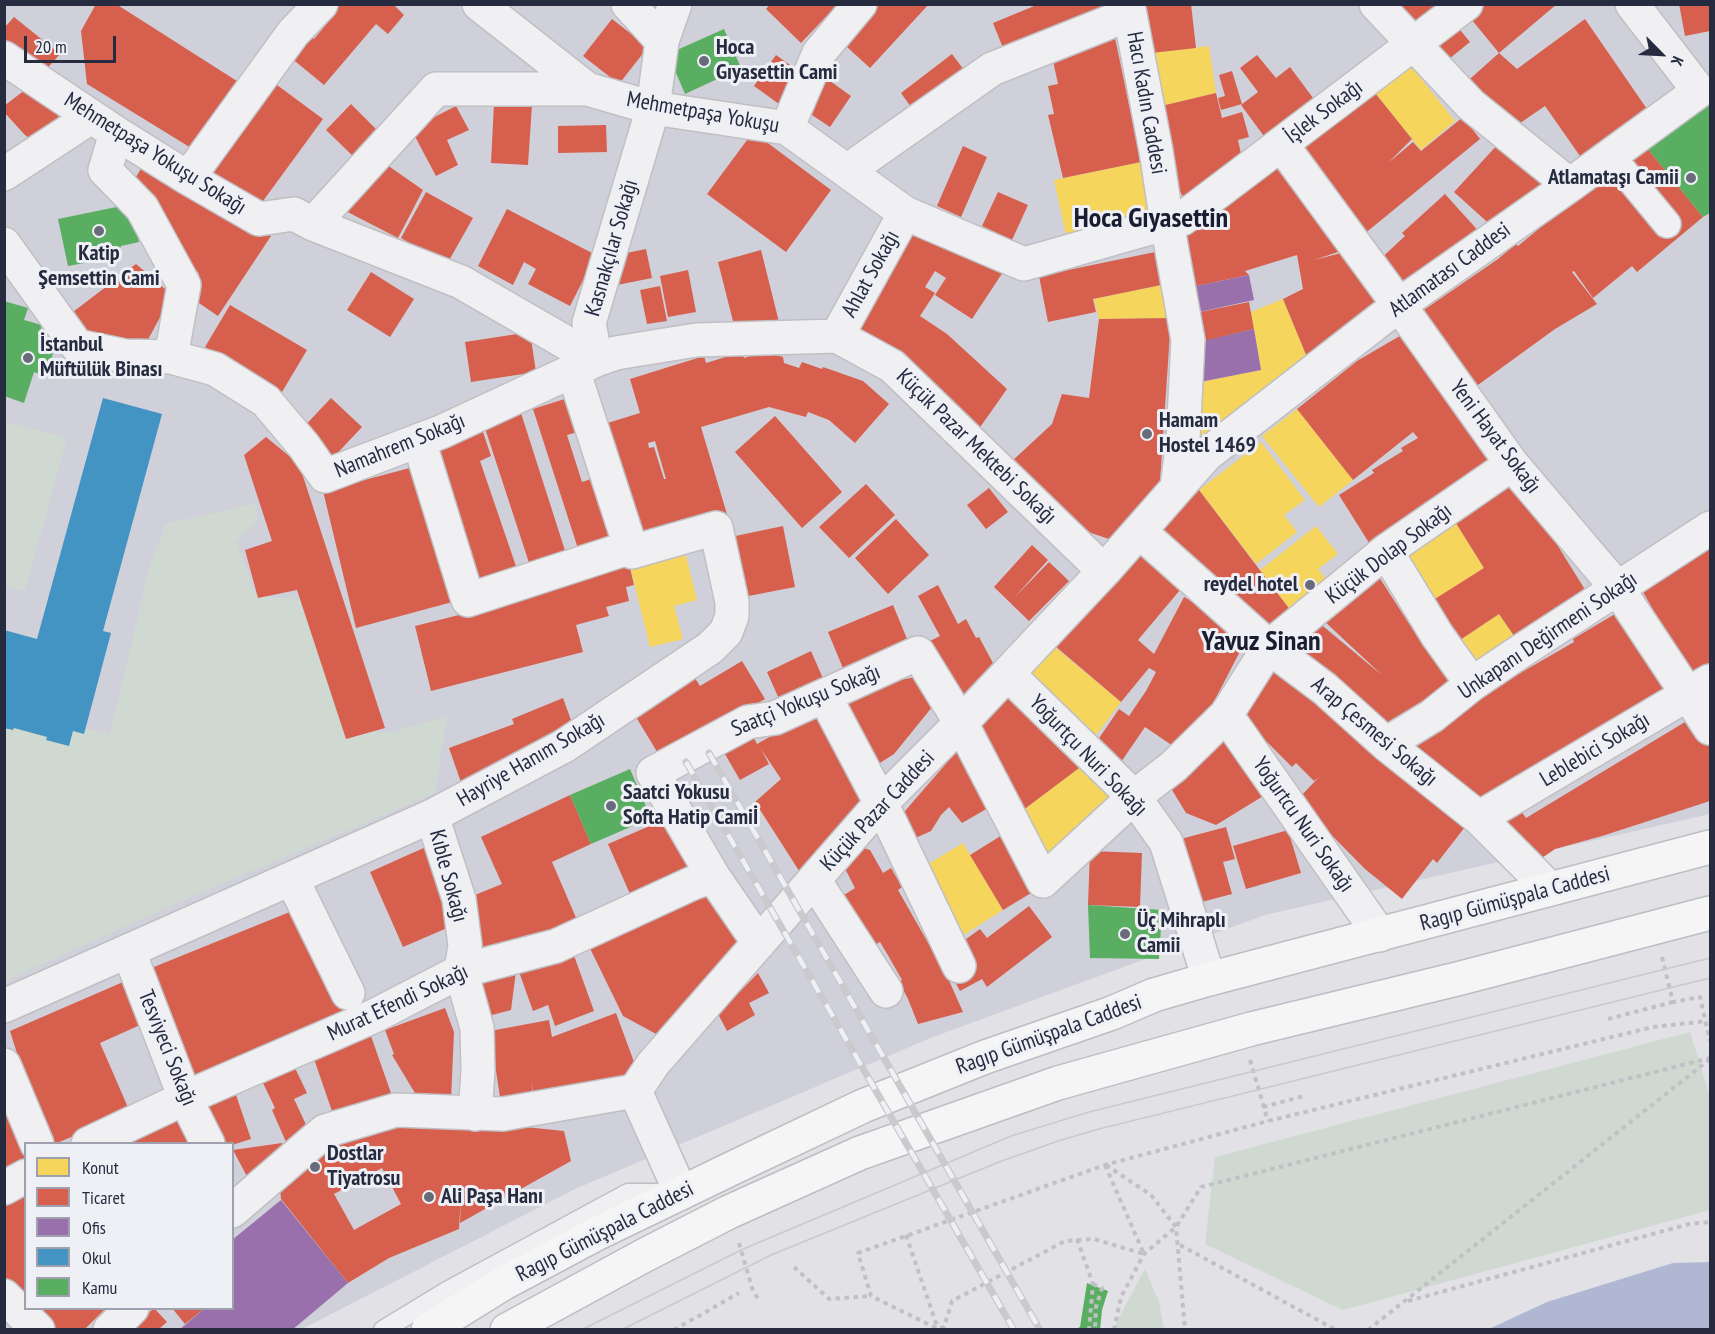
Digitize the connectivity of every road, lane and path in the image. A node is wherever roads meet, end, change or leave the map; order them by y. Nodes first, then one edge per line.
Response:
1 (321, 4) edge
2 (479, 4) edge
3 (628, 4) edge
4 (675, 4) edge
5 (860, 4) edge
6 (1376, 4) edge
7 (1466, 4) edge
8 (1632, 4) edge
9 (1129, 9) edge
10 (662, 41) junction
11 (1415, 44) junction
12 (4, 58) edge
13 (587, 89) junction
14 (653, 108) junction
15 (104, 125) junction
16 (787, 128) junction
17 (1281, 144) junction
18 (1611, 156) junction
19 (847, 171) junction
20 (4, 174) edge
21 (188, 178) junction
22 (1570, 185) junction
23 (905, 213) junction
24 (1174, 221) junction
25 (313, 224) junction
26 (1667, 224) dead end
27 (4, 244) edge
28 (1399, 305) junction
29 (837, 336) junction
30 (171, 357) junction
31 (585, 365) junction
32 (419, 441) junction
33 (1206, 455) joint
34 (1512, 464) junction
35 (1177, 488) junction
36 (1710, 528) edge
37 (1139, 531) junction
38 (631, 547) junction
39 (1386, 551) junction
40 (1104, 571) junction
41 (1618, 589) junction
42 (1269, 647) junction
43 (1008, 674) junction
44 (1473, 684) junction
45 (1699, 688) edge
46 (825, 697) junction
47 (1226, 715) junction
48 (961, 723) junction
49 (1710, 728) edge
50 (1386, 744) junction
51 (1134, 797) junction
52 (881, 803) junction
53 (432, 816) junction
54 (1479, 818) junction
55 (1710, 847) edge
56 (713, 876) junction
57 (292, 879) junction
58 (814, 880) junction
59 (1550, 890) junction
60 (1710, 913) edge
61 (1655, 927) junction
62 (1380, 935) junction
63 (759, 943) junction
64 (129, 952) junction
65 (959, 966) dead end
66 (461, 971) junction
67 (1209, 979) junction
68 (886, 991) dead end
69 (348, 993) dead end
70 (1673, 1002) junction
71 (4, 1006) edge
72 (1608, 1018) dead end
73 (1707, 1021) junction
74 (1710, 1041) edge
75 (1249, 1058) dead end
76 (1710, 1058) edge
77 (4, 1065) edge
78 (634, 1091) junction
79 (1304, 1096) dead end
80 (184, 1098) junction
81 (1263, 1107) junction
82 (475, 1113) junction
83 (1268, 1121) junction
84 (37, 1142) edge
85 (90, 1142) edge
86 (207, 1142) edge
87 (1106, 1165) junction
88 (24, 1177) edge
89 (4, 1188) edge
90 (681, 1193) junction
91 (235, 1202) edge
92 (1710, 1222) edge
93 (1176, 1227) junction
94 (906, 1235) junction
95 (1077, 1239) junction
96 (1179, 1245) junction
97 (1144, 1254) junction
98 (794, 1268) dead end
99 (1093, 1284) junction
100 (739, 1293) dead end
101 (4, 1296) edge
102 (871, 1296) junction
103 (1404, 1302) junction
104 (130, 1310) edge
105 (945, 1328) edge
106 (1092, 1328) edge
107 (38, 1329) edge
108 (110, 1329) edge
109 (383, 1329) edge
110 (428, 1329) edge
111 (507, 1329) edge
112 (674, 1329) edge
113 (938, 1329) edge
114 (1114, 1329) edge
115 (1185, 1329) edge
116 (1336, 1329) edge
117 (1368, 1329) edge

1 - 21 street
2 - 13 street
3 - 10 street
4 - 10 street, Kasnakçılar Sokağı
5 - 16 street
6 - 11 street
7 - 11 street, İşlek Sokağı
8 - 18 street, Atlamatası Caddesi
9 - 19 street
9 - 24 street, Hacı Kadın Caddesi
10 - 14 street, Kasnakçılar Sokağı
11 - 17 street, İşlek Sokağı
11 - 22 street
12 - 15 street, Mehmetpaşa Yokuşu Sokağı
13 - 14 street, Mehmetpaşa Yokuşu
13 - 25 street, Mehmetpaşa Yokuşu
14 - 16 street, Mehmetpaşa Yokuşu
14 - 31 street, Kasnakçılar Sokağı
15 - 20 street
15 - 21 street, Mehmetpaşa Yokuşu Sokağı
15 - 30 street
16 - 19 street, Mehmetpaşa Yokuşu
17 - 24 street, İşlek Sokağı
17 - 28 street, Yeni Hayat Sokağı
18 - 22 street, Atlamatası Caddesi
18 - 26 street
19 - 23 street, Mehmetpaşa Yokuşu
21 - 25 street, Mehmetpaşa Yokuşu Sokağı
22 - 28 street, Atlamatası Caddesi
23 - 24 street, Mehmetpaşa Yokuşu
23 - 29 street, Ahlat Sokağı
24 - 35 street, Hacı Kadın Caddesi
25 - 31 street, Mehmetpaşa Yokuşu Sokağı
27 - 30 street, Namahrem Sokağı
28 - 33 street, Atlamatası Caddesi
28 - 34 street, Yeni Hayat Sokağı
29 - 31 street
29 - 40 street, Küçük Pazar Mektebi Sokağı
30 - 32 street, Namahrem Sokağı
31 - 32 street, Namahrem Sokağı
31 - 38 street
32 - 38 street
33 - 35 street, Küçük Pazar Caddesi
34 - 39 street, Küçük Dolap Sokağı
34 - 41 street, Yeni Hayat Sokağı
35 - 37 street, Küçük Pazar Caddesi
36 - 41 street, Unkapanı Değirmeni Sokağı
37 - 40 street, Küçük Pazar Caddesi
37 - 42 street, Arap Çesmesi Sokağı
38 - 53 street, Hayriye Hanım Sokağı
39 - 42 street, Küçük Dolap Sokağı
39 - 44 street
40 - 43 street, Küçük Pazar Caddesi
41 - 44 street, Unkapanı Değirmeni Sokağı
41 - 45 street, Yeni Hayat Sokağı
42 - 47 street, Küçük Dolap Sokağı
42 - 50 street, Arap Çesmesi Sokağı
43 - 48 street, Küçük Pazar Caddesi
43 - 51 street, Yoğurtçu Nuri Sokağı
44 - 50 street, Unkapanı Değirmeni Sokağı
45 - 49 street, Yeni Hayat Sokağı
45 - 54 street, Leblebici Sokağı
46 - 48 street, Saatçi Yokuşu Sokağı
46 - 52 street
46 - 56 street, Saatçi Yokuşu Sokağı
47 - 51 street, Küçük Dolap Sokağı
47 - 62 street, Yoğurtcu Nuri Sokağı
48 - 51 street, Küçük Dolap Sokağı
48 - 52 street, Küçük Pazar Caddesi
50 - 54 street, Arap Çesmesi Sokağı
51 - 67 street, Yoğurtçu Nuri Sokağı
52 - 58 street, Küçük Pazar Caddesi
52 - 65 street
53 - 57 street, Hayriye Hanım Sokağı
53 - 66 street, Kıble Sokağı
54 - 59 street, Arap Çesmesi Sokağı
55 - 59 main road, Ragıp Gümüşpala Caddesi
56 - 63 street
56 - 66 street, Murat Efendi Sokağı
57 - 64 street, Hayriye Hanım Sokağı
57 - 69 street
58 - 63 street, Küçük Pazar Caddesi
58 - 68 street
59 - 62 main road, Ragıp Gümüşpala Caddesi
60 - 61 main road, Ragıp Gümüşpala Caddesi
61 - 70 path
61 - 111 main road, Ragıp Gümüşpala Caddesi
62 - 67 main road, Ragıp Gümüşpala Caddesi
63 - 78 street, Küçük Pazar Caddesi
64 - 71 street, Hayriye Hanım Sokağı
64 - 80 street, Tesviyeci Sokağı
66 - 80 street, Murat Efendi Sokağı
66 - 82 street, Kıble Sokağı
67 - 90 main road, Ragıp Gümüşpala Caddesi
70 - 72 path
70 - 73 path
73 - 74 path
73 - 83 path
75 - 81 path
76 - 93 path
76 - 103 path
77 - 84 street
78 - 82 street
78 - 90 street
79 - 81 path
80 - 85 street, Murat Efendi Sokağı
80 - 86 street, Tesviyeci Sokağı
81 - 83 path
82 - 91 street
83 - 87 path
87 - 93 path
87 - 94 path
87 - 97 path
88 - 89 street
90 - 109 lane
90 - 110 main road, Ragıp Gümüşpala Caddesi
92 - 103 path
93 - 96 path
93 - 97 path
94 - 102 path
94 - 113 path
95 - 97 path
95 - 99 path
95 - 105 path
96 - 115 path
96 - 116 path
97 - 114 path
98 - 102 path
99 - 106 path
99 - 106 path
100 - 112 path
101 - 107 street
102 - 113 path
103 - 117 path
104 - 108 street
105 - 113 path

